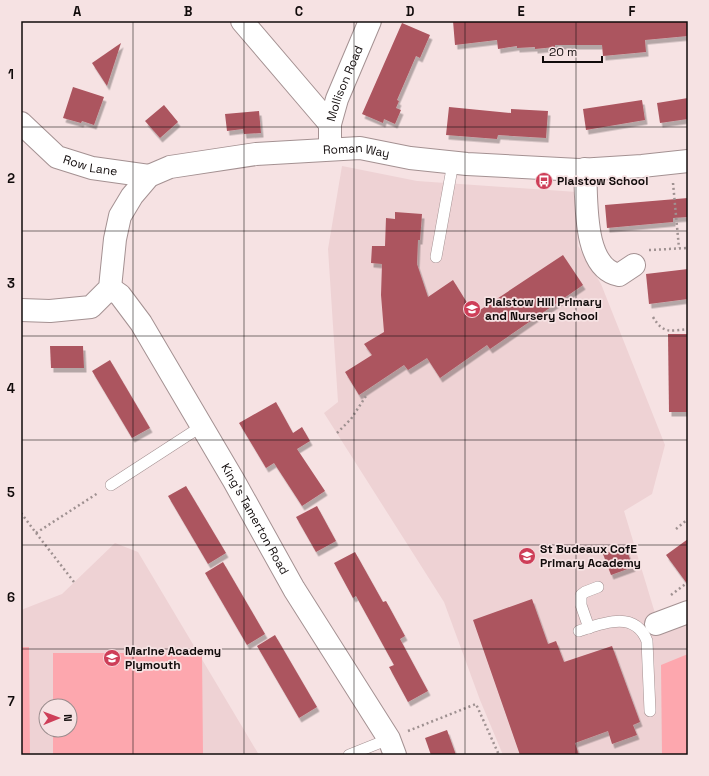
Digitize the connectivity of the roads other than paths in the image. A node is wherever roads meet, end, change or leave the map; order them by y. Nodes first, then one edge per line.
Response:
1 (242, 21) edge
2 (370, 21) edge
3 (21, 123) edge
4 (330, 124) junction
5 (330, 149) junction
6 (680, 162) edge
7 (452, 163) junction
8 (585, 169) junction
9 (149, 176) junction
10 (436, 256) dead end
11 (634, 265) road end
12 (110, 288) junction
13 (21, 310) edge
14 (202, 426) junction
15 (111, 485) road end
16 (598, 587) dead end
17 (688, 612) edge
18 (650, 628) junction
19 (650, 711) dead end
20 (392, 747) edge
21 (349, 755) edge

1 - 4 street
2 - 4 street, Mollison Road
3 - 9 street, Row Lane
4 - 5 street, Mollison Road
5 - 7 street, Roman Way
5 - 9 street, Roman Way
6 - 8 street, Roman Way
7 - 8 street, Roman Way
7 - 10 lane
8 - 11 street
9 - 12 street, Roman Way
12 - 13 street
12 - 14 street, King's Tamerton Road
14 - 15 lane
14 - 20 street, King's Tamerton Road
16 - 18 lane
17 - 18 street
18 - 19 lane
20 - 21 lane

